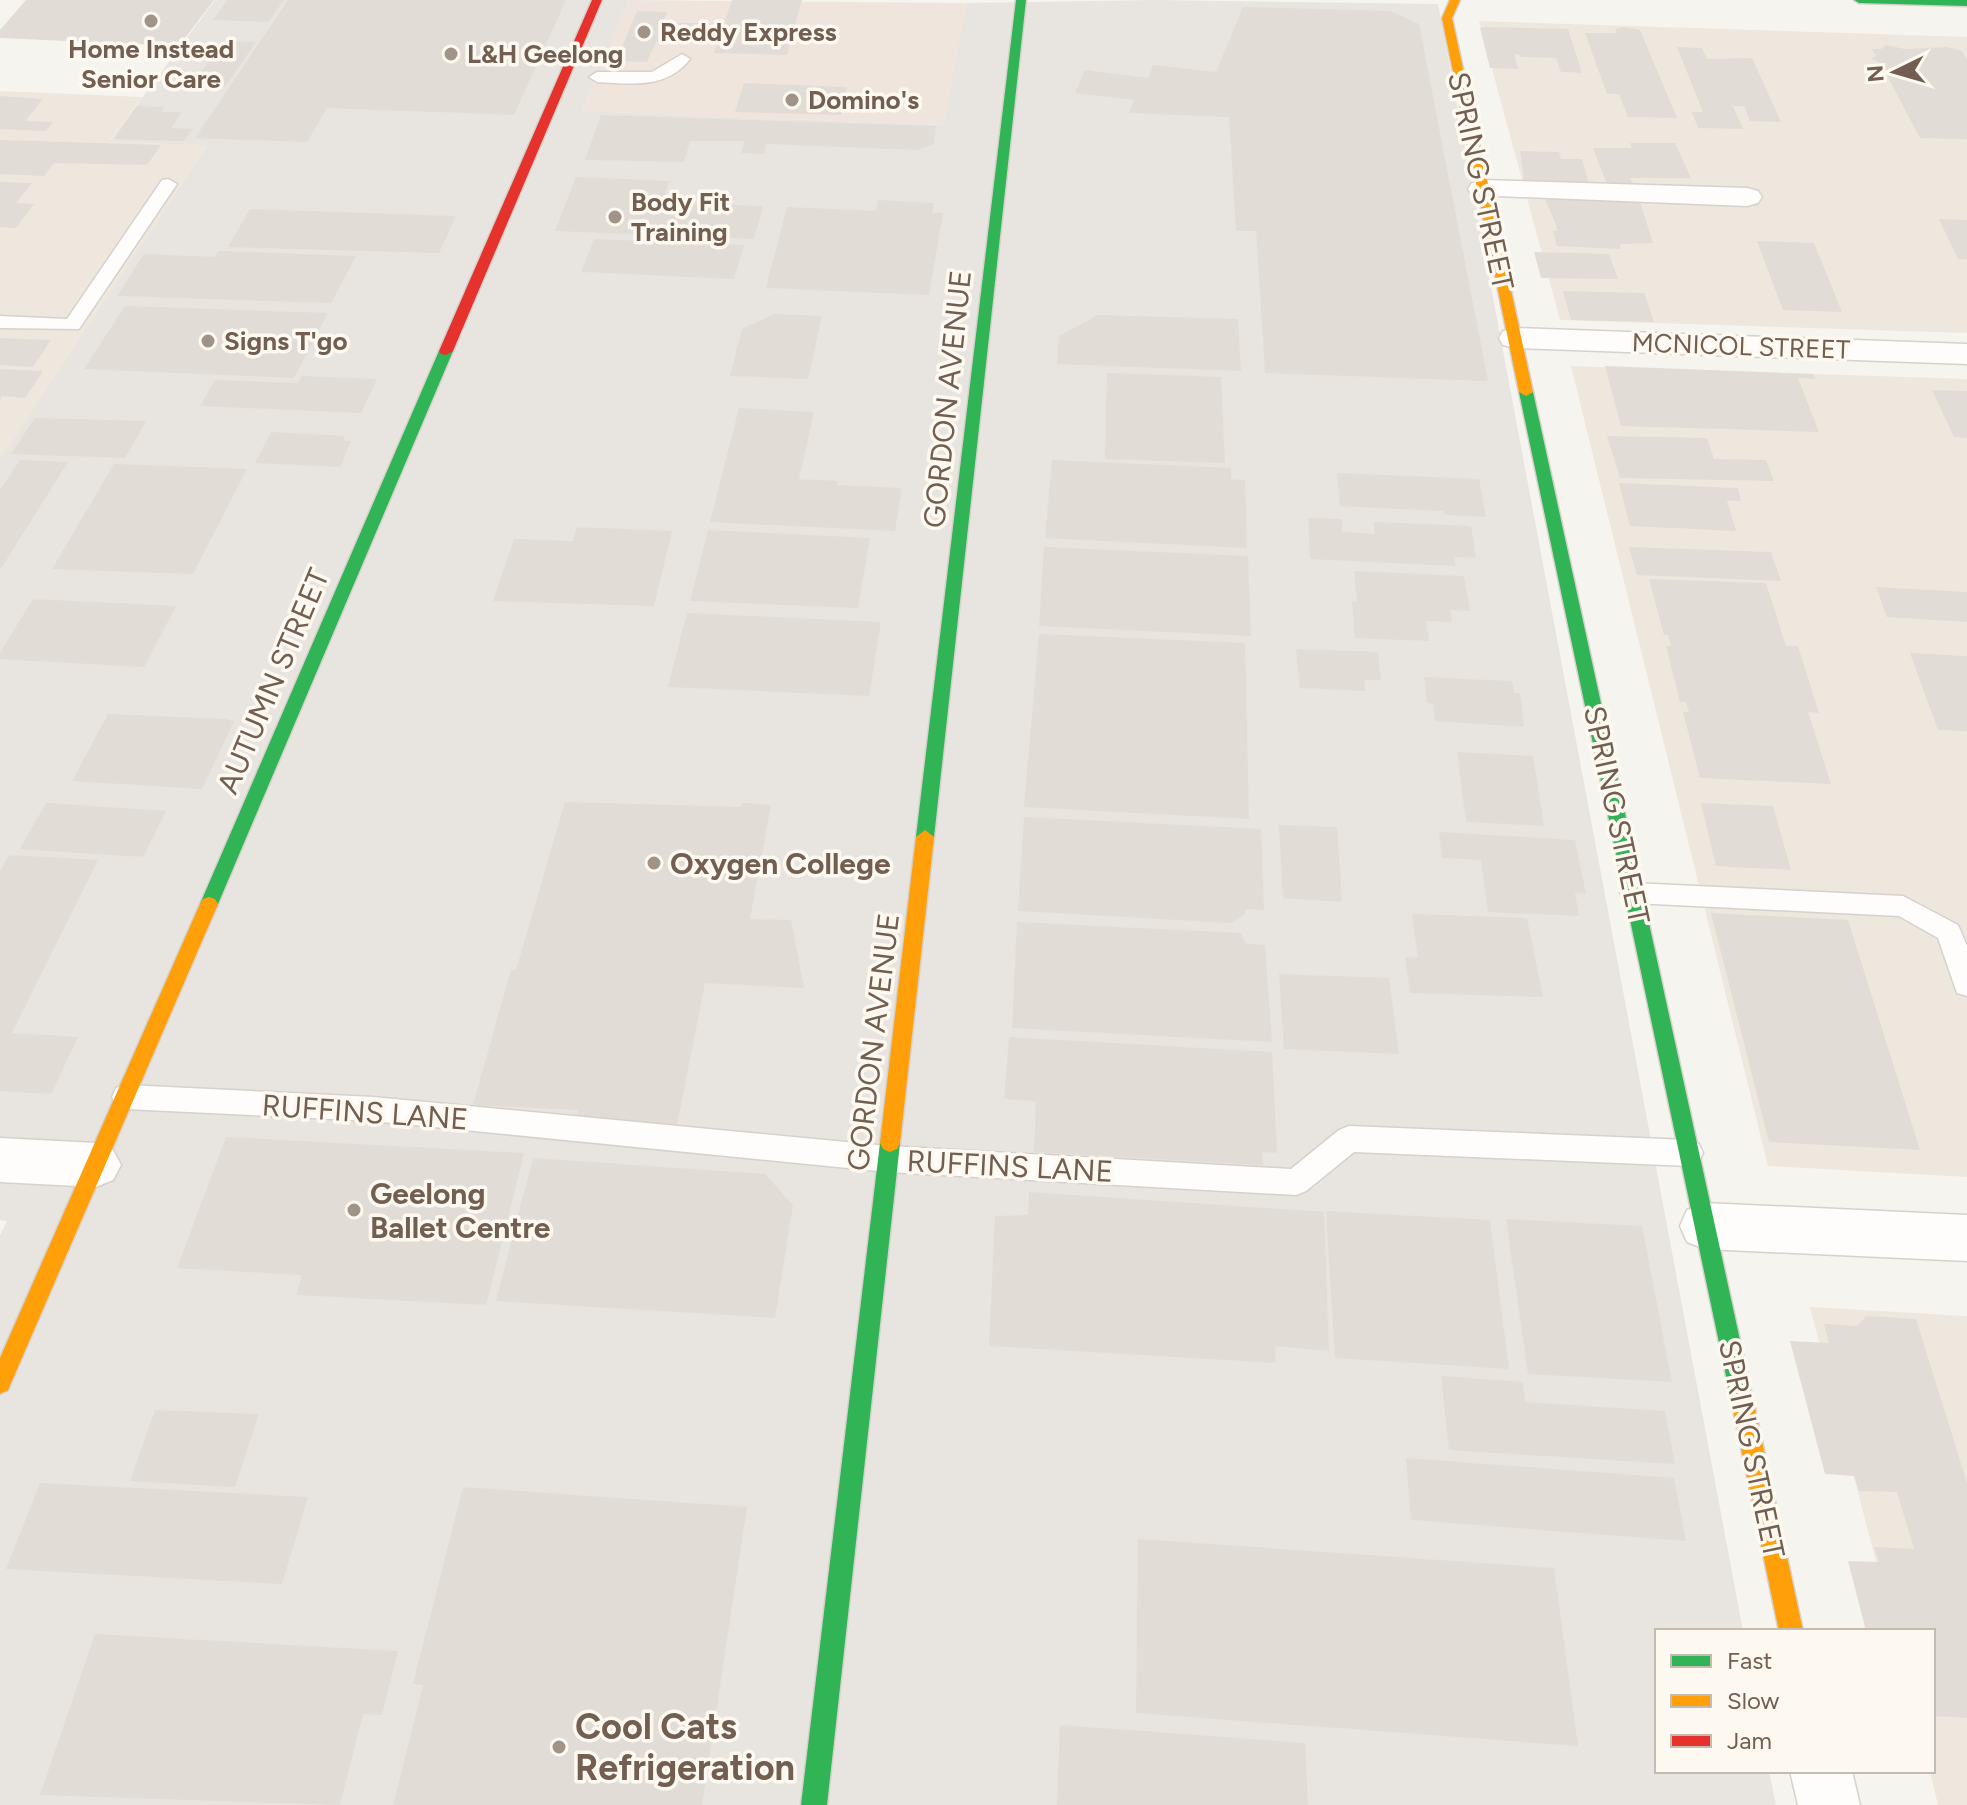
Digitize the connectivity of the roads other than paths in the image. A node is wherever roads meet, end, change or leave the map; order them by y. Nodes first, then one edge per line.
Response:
1 (597, 0) edge
2 (1021, 0) edge
3 (1455, 0) edge
4 (1859, 0) edge
5 (1967, 3) edge
6 (682, 59) dead end
7 (597, 77) dead end
8 (168, 184) dead end
9 (1483, 189) junction
10 (1747, 197) dead end
11 (0, 322) edge
12 (1515, 338) junction
13 (1967, 354) edge
14 (1633, 893) junction
15 (1967, 985) edge
16 (126, 1097) junction
17 (1689, 1153) junction
18 (888, 1159) junction
19 (0, 1160) edge
20 (96, 1165) junction
21 (1705, 1226) junction
22 (1967, 1238) edge
23 (0, 1383) edge
24 (1791, 1629) edge
25 (1821, 1773) edge
26 (814, 1805) edge
27 (1829, 1805) edge

1 - 16 main road, AUTUMN STREET
2 - 18 main road, GORDON AVENUE
3 - 9 main road, SPRING STREET
4 - 5 main road
6 - 7 lane
8 - 11 lane
9 - 10 street
9 - 12 main road, SPRING STREET
12 - 13 street, MCNICOL STREET
12 - 14 main road, SPRING STREET
14 - 15 lane
14 - 17 main road, SPRING STREET
16 - 18 lane, RUFFINS LANE
16 - 20 main road, AUTUMN STREET
17 - 18 lane, RUFFINS LANE
17 - 21 main road, SPRING STREET
18 - 26 main road, GORDON AVENUE
19 - 20 street
20 - 23 main road, AUTUMN STREET
21 - 22 street
21 - 24 main road, SPRING STREET
25 - 27 street

